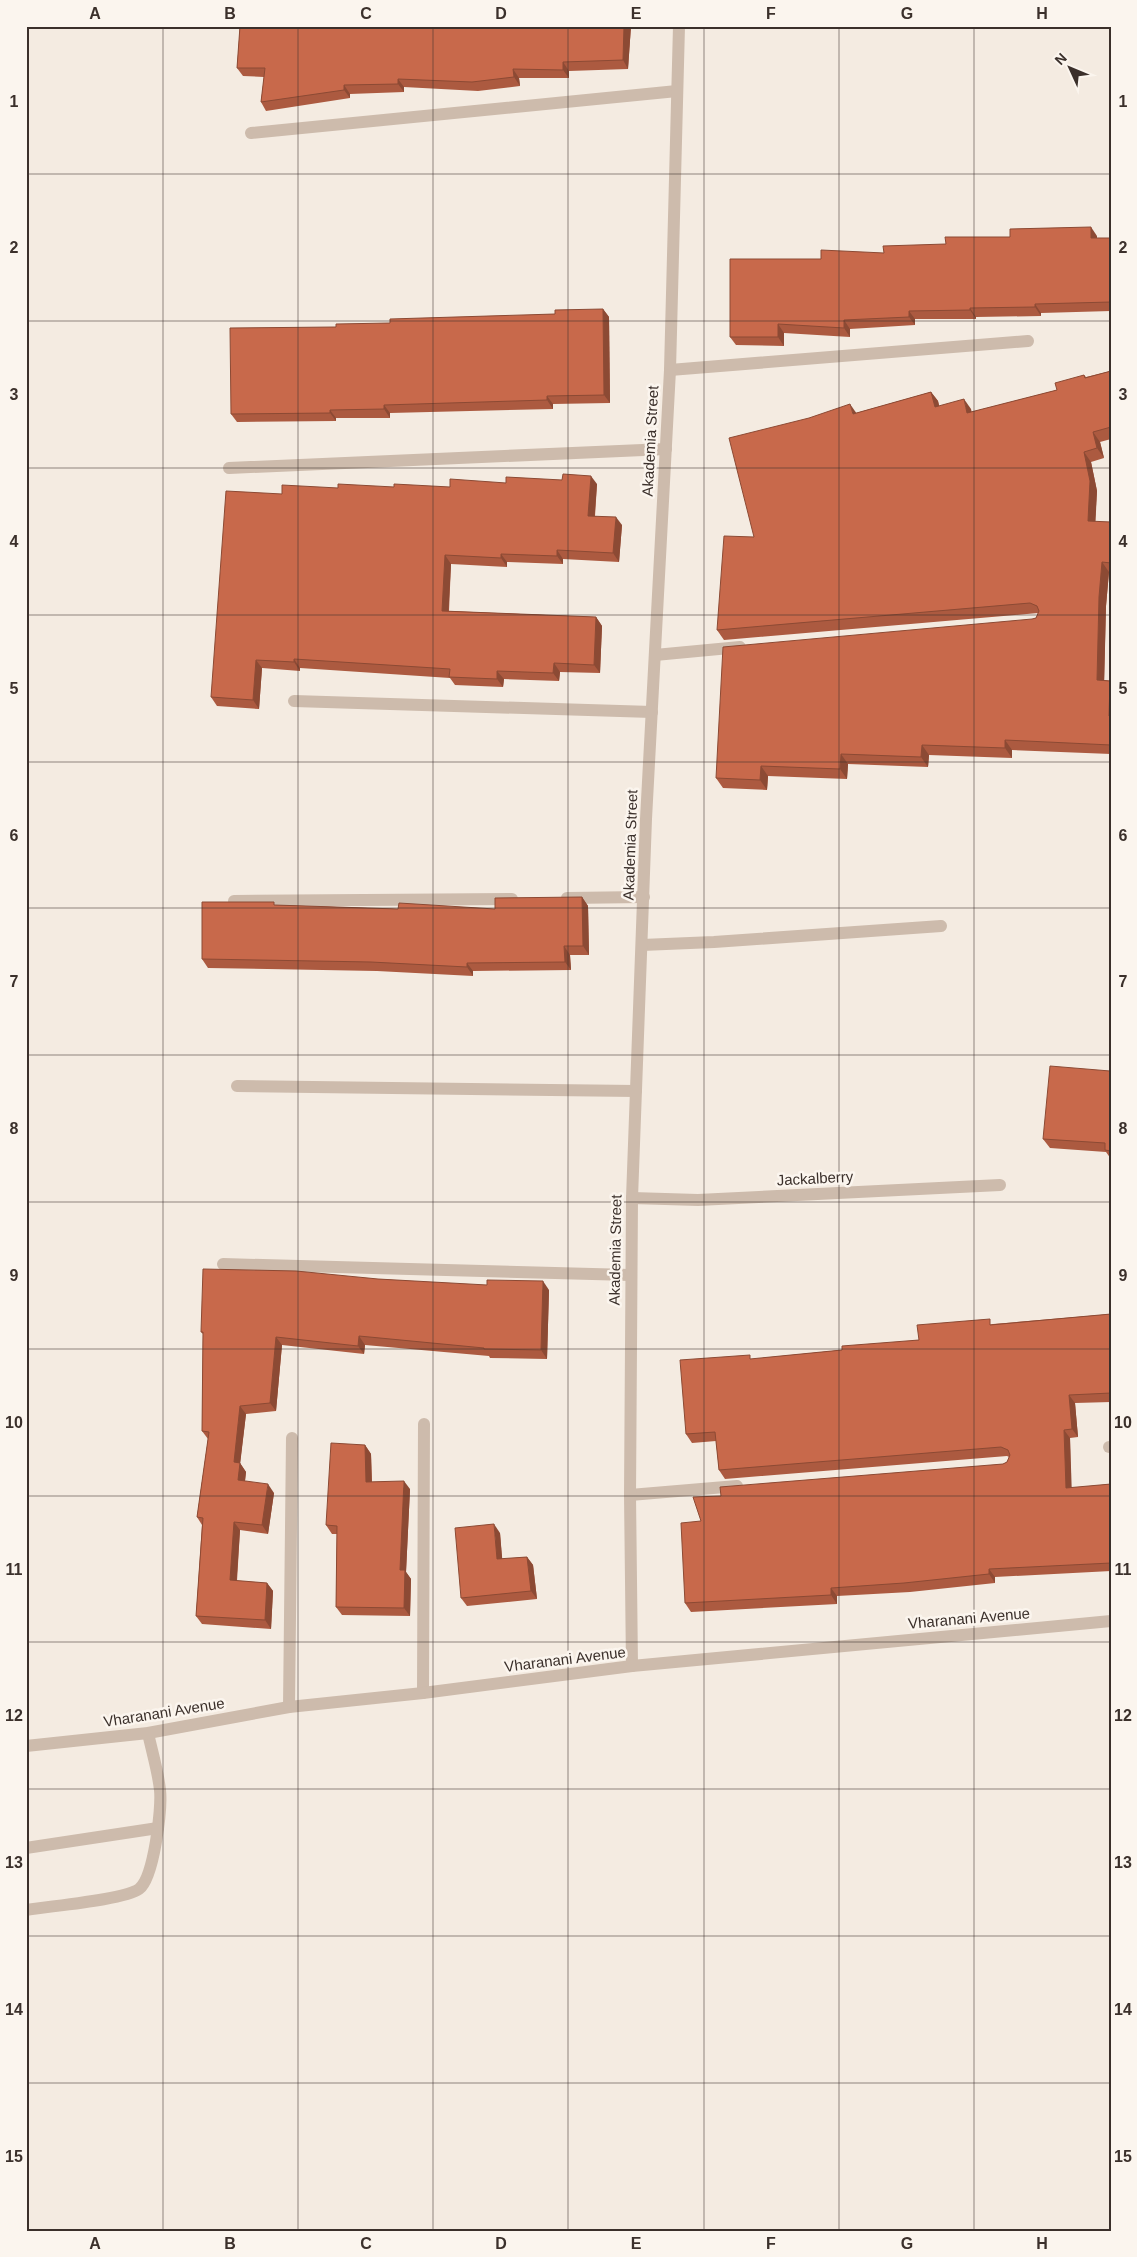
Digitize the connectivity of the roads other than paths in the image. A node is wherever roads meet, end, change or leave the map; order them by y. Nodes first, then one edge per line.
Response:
1 (680, 26) edge
2 (677, 91) junction
3 (250, 133) dead end
4 (1028, 341) dead end
5 (670, 370) junction
6 (666, 449) junction
7 (230, 468) dead end
8 (753, 646) edge
9 (655, 655) junction
10 (294, 701) dead end
11 (652, 712) junction
12 (644, 897) junction
13 (527, 898) edge
14 (557, 898) edge
15 (234, 901) edge
16 (941, 926) dead end
17 (642, 945) junction
18 (237, 1086) dead end
19 (636, 1091) junction
20 (1000, 1185) dead end
21 (632, 1198) junction
22 (223, 1264) dead end
23 (630, 1275) junction
24 (424, 1424) dead end
25 (292, 1438) dead end
26 (745, 1485) edge
27 (630, 1495) junction
28 (1111, 1621) edge
29 (632, 1666) junction
30 (423, 1694) junction
31 (289, 1707) junction
32 (148, 1733) junction
33 (26, 1746) edge
34 (158, 1828) junction
35 (26, 1848) edge
36 (26, 1910) edge

1 - 2 street, Akademia Street
2 - 3 street
2 - 5 street, Akademia Street
4 - 5 street
5 - 6 street, Akademia Street
6 - 7 street
6 - 9 street, Akademia Street
8 - 9 street
9 - 11 street, Akademia Street
10 - 11 street
11 - 12 street, Akademia Street
12 - 14 street
12 - 17 street, Akademia Street
13 - 15 street
16 - 17 street
17 - 19 street, Akademia Street
18 - 19 street
19 - 21 street, Akademia Street
20 - 21 street, Jackalberry
21 - 23 street, Akademia Street
22 - 23 street
23 - 27 street, Akademia Street
24 - 30 street
25 - 31 street
26 - 27 street
27 - 29 street, Akademia Street
28 - 29 street, Vharanani Avenue
29 - 30 street, Vharanani Avenue
30 - 31 street, Vharanani Avenue
31 - 32 street, Vharanani Avenue
32 - 33 street, Vharanani Avenue
32 - 34 street
34 - 35 street
34 - 36 street

